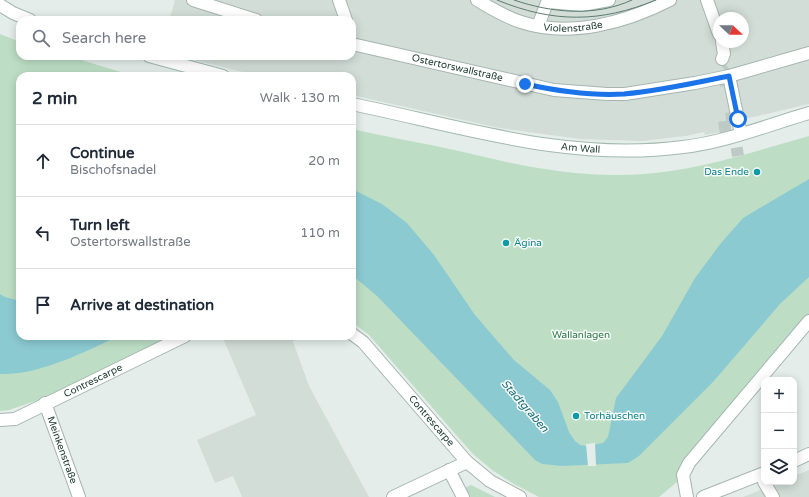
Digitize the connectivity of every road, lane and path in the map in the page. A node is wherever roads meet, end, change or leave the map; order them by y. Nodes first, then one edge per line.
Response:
1 (193, 0) edge
2 (339, 0) edge
3 (477, 0) edge
4 (609, 0) edge
5 (670, 0) edge
6 (707, 0) edge
7 (548, 1) edge
8 (0, 5) edge
9 (20, 16) edge
10 (243, 16) edge
11 (345, 16) edge
12 (713, 17) edge
13 (538, 26) junction
14 (356, 44) edge
15 (723, 48) edge
16 (809, 53) edge
17 (164, 60) edge
18 (725, 64) junction
19 (208, 72) edge
20 (356, 105) edge
21 (809, 113) edge
22 (741, 134) junction
23 (809, 321) edge
24 (356, 337) edge
25 (177, 340) edge
26 (45, 403) junction
27 (0, 420) edge
28 (809, 454) edge
29 (797, 460) edge
30 (467, 462) junction
31 (449, 470) junction
32 (761, 479) edge
33 (767, 485) edge
34 (79, 497) edge
35 (394, 497) edge
36 (463, 497) edge
37 (520, 497) edge
38 (687, 497) edge
39 (703, 497) edge
40 (773, 497) edge

1 - 10 street
2 - 11 street
3 - 13 street, Violenstraße
4 - 7 street, Violenstraße
5 - 13 street, Violenstraße
6 - 12 street
7 - 13 street
8 - 9 street
14 - 18 street, Ostertorswallstraße
15 - 18 street
16 - 18 street, Ostertorswallstraße
17 - 19 street
18 - 22 street
20 - 22 street, Am Wall
21 - 22 street, Am Wall
23 - 38 street
24 - 30 street, Contrescarpe
25 - 26 street, Contrescarpe
26 - 27 street, Contrescarpe
26 - 34 street, Meinkenstraße
28 - 29 street
30 - 31 street
30 - 37 street, Contrescarpe
31 - 35 street
31 - 36 street
32 - 39 street
33 - 40 street

